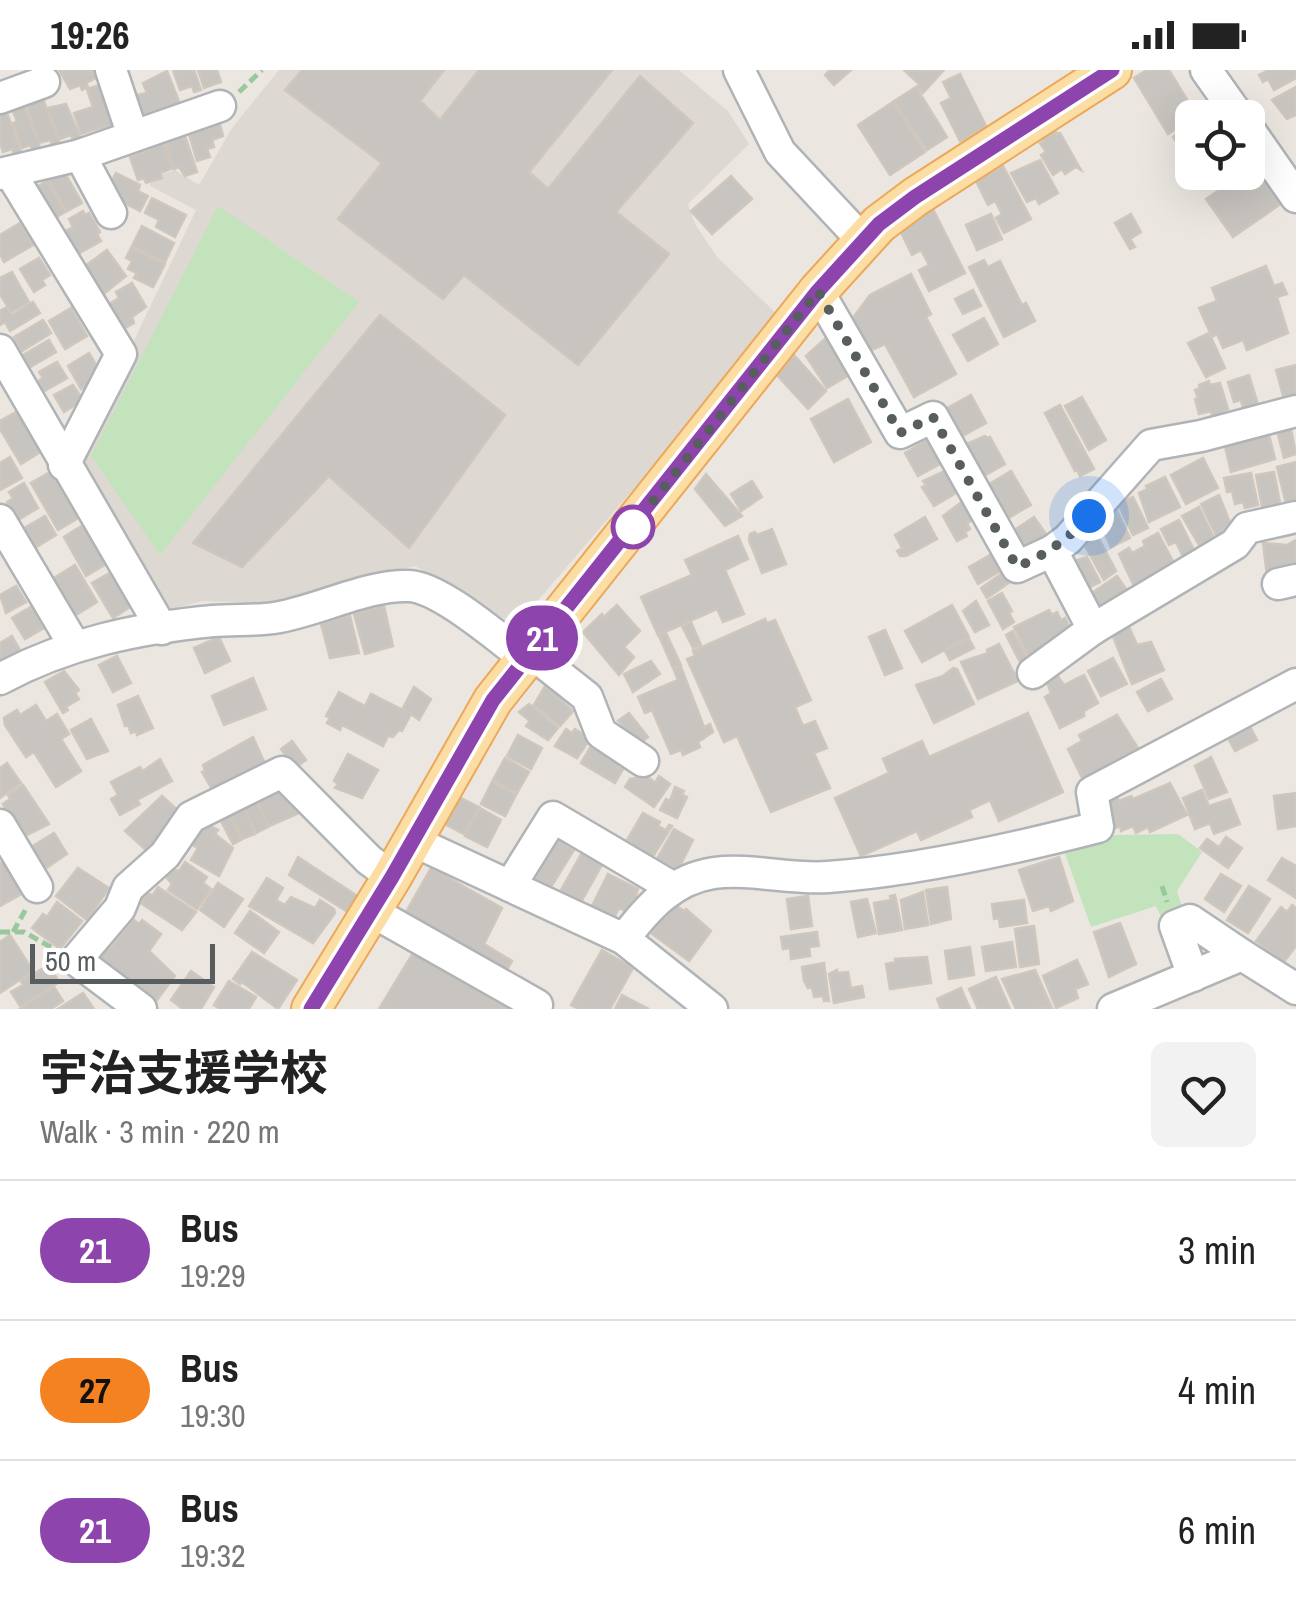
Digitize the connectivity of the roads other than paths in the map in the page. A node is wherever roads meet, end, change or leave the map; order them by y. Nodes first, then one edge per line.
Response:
1 (111, 70) edge
2 (739, 70) edge
3 (1112, 70) edge
4 (1206, 70) edge
5 (44, 82) dead end
6 (0, 98) edge
7 (1227, 100) edge
8 (220, 106) dead end
9 (133, 136) junction
10 (1265, 152) edge
11 (80, 155) junction
12 (5, 174) edge
13 (1296, 197) edge
14 (111, 212) dead end
15 (864, 242) junction
16 (818, 291) junction
17 (0, 350) edge
18 (1296, 412) edge
19 (64, 465) junction
20 (1296, 517) edge
21 (0, 520) edge
22 (1052, 550) junction
23 (1093, 629) junction
24 (162, 630) junction
25 (74, 646) junction
26 (527, 655) junction
27 (1032, 674) dead end
28 (0, 679) edge
29 (1296, 684) edge
30 (642, 761) dead end
31 (0, 825) edge
32 (411, 840) junction
33 (392, 877) junction
34 (510, 886) junction
35 (38, 887) dead end
36 (672, 887) junction
37 (371, 911) junction
38 (624, 938) junction
39 (1242, 955) junction
40 (1193, 976) junction
41 (1292, 980) edge
42 (537, 1005) dead end
43 (141, 1009) edge
44 (311, 1009) edge
45 (712, 1009) edge
46 (1113, 1009) edge

1 - 9 street
2 - 15 street
3 - 15 main road
4 - 7 street
5 - 6 street
8 - 9 street
9 - 11 street
10 - 13 street
11 - 12 street
11 - 14 street
12 - 19 street
15 - 16 main road
16 - 22 street
16 - 26 main road
17 - 19 street
18 - 22 street
19 - 24 street
20 - 23 street
21 - 25 street
22 - 23 street
23 - 27 street
24 - 25 street
24 - 26 street
25 - 28 street
26 - 30 street
26 - 32 main road
29 - 36 street
31 - 35 street
32 - 33 main road
32 - 34 street
33 - 37 main road
33 - 43 street
34 - 36 street
34 - 38 street
36 - 38 street
37 - 42 street
37 - 44 main road
38 - 45 street
39 - 40 street
39 - 40 street
39 - 41 street
40 - 46 street

